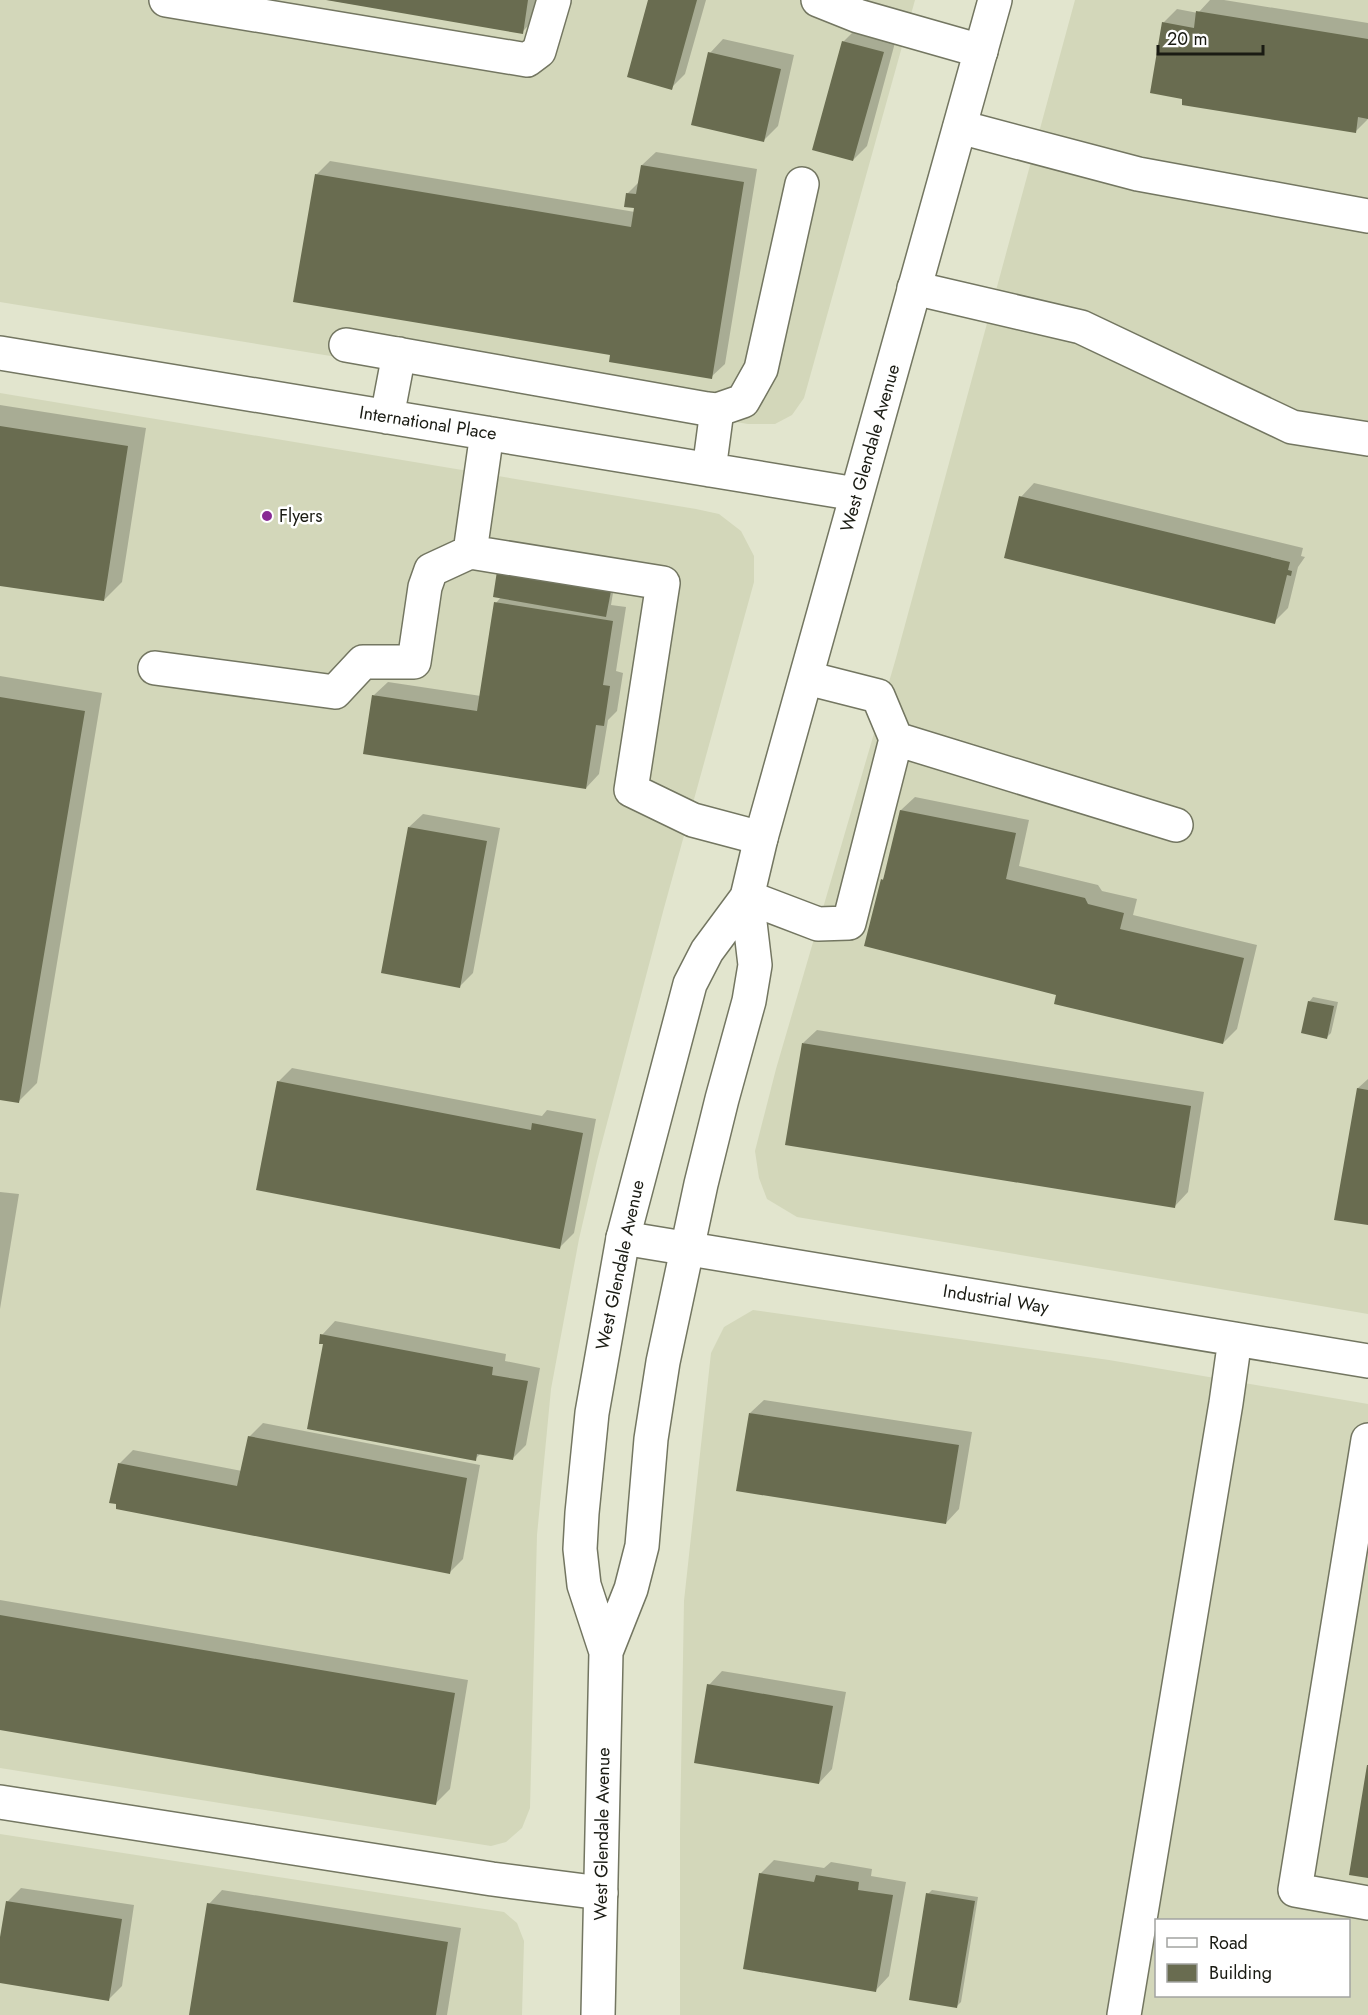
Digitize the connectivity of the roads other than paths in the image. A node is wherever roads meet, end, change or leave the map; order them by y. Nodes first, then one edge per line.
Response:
1 (166, 0) edge
2 (554, 0) edge
3 (818, 0) edge
4 (995, 0) edge
5 (981, 51) junction
6 (960, 127) junction
7 (802, 184) dead end
8 (1368, 216) edge
9 (914, 288) junction
10 (346, 345) dead end
11 (0, 353) edge
12 (399, 354) junction
13 (717, 410) junction
14 (387, 417) junction
15 (487, 433) junction
16 (1368, 439) edge
17 (709, 470) junction
18 (856, 494) junction
19 (470, 552) junction
20 (155, 669) dead end
21 (807, 678) junction
22 (896, 739) junction
23 (1176, 825) dead end
24 (761, 838) junction
25 (747, 897) junction
26 (623, 1238) junction
27 (686, 1249) junction
28 (1235, 1339) junction
29 (1368, 1361) edge
30 (1368, 1440) edge
31 (606, 1653) junction
32 (0, 1802) edge
33 (601, 1893) junction
34 (1368, 1903) edge
35 (598, 2015) edge
36 (1124, 2015) edge

1 - 2 main road
3 - 5 main road
4 - 5 main road, West Glendale Avenue
5 - 6 main road, West Glendale Avenue
6 - 8 main road
6 - 9 main road, West Glendale Avenue
7 - 13 main road
9 - 16 main road
9 - 18 main road, West Glendale Avenue
10 - 12 main road
11 - 14 main road, International Place
12 - 13 main road
12 - 14 main road
13 - 17 main road
14 - 15 main road, International Place
15 - 17 main road, International Place
15 - 19 main road
17 - 18 main road, International Place
18 - 21 main road, West Glendale Avenue
19 - 20 main road
19 - 24 main road
21 - 22 main road
21 - 24 main road, West Glendale Avenue
22 - 23 main road
22 - 25 main road
24 - 25 main road, West Glendale Avenue
25 - 26 main road, West Glendale Avenue
25 - 27 main road, West Glendale Avenue
26 - 27 main road, Industrial Way
26 - 31 main road, West Glendale Avenue
27 - 28 main road, Industrial Way
27 - 31 main road, West Glendale Avenue
28 - 29 main road, Industrial Way
28 - 36 main road
30 - 34 main road
31 - 33 main road, West Glendale Avenue
32 - 33 main road
33 - 35 main road, West Glendale Avenue

